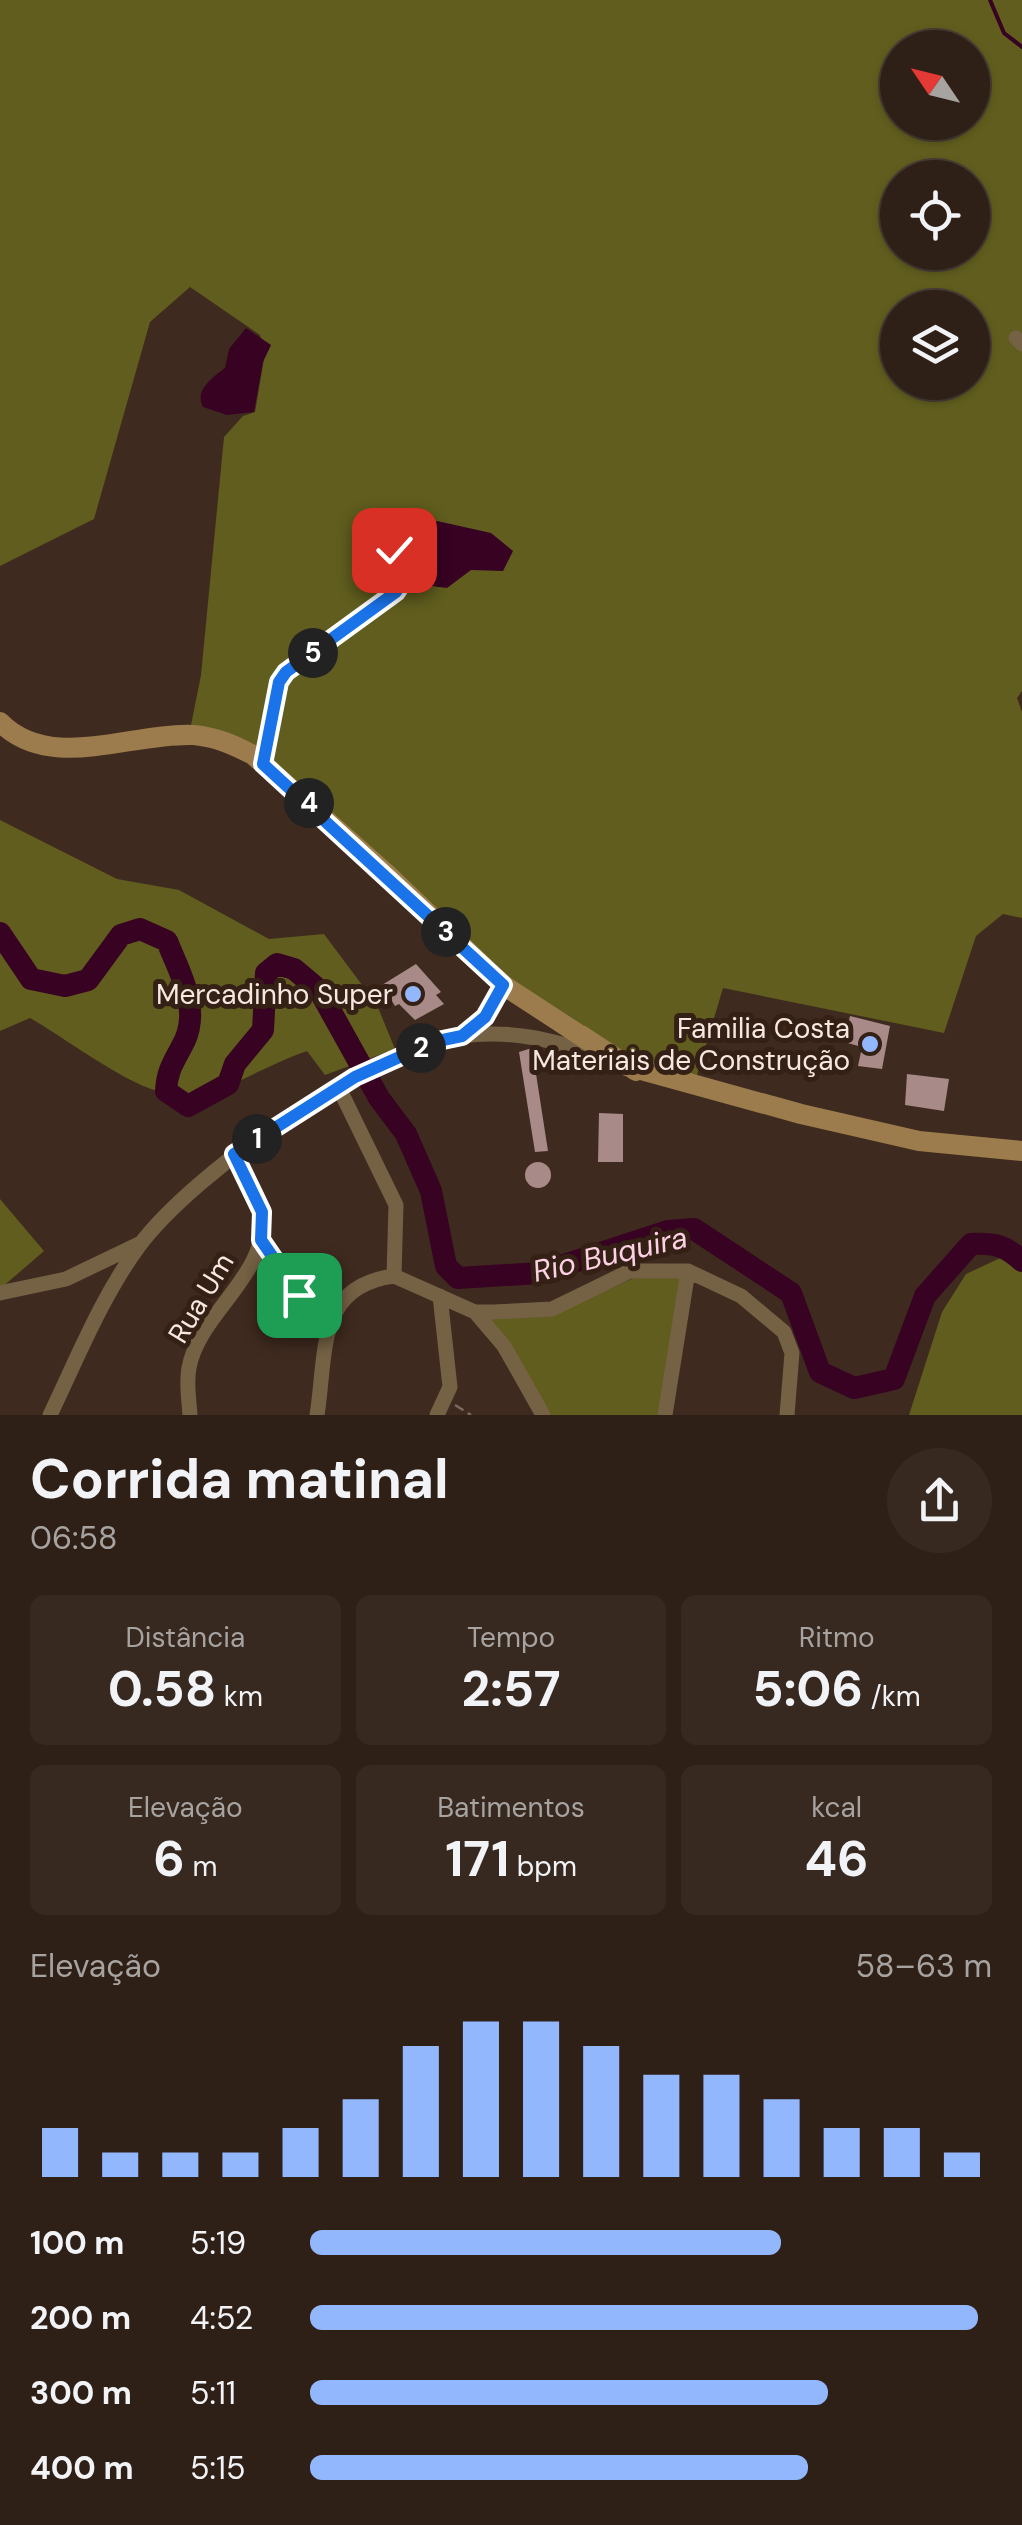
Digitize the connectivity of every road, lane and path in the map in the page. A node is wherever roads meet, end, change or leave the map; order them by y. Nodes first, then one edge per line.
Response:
1 (394, 550) dead end
2 (0, 722) edge
3 (263, 764) junction
4 (503, 985) junction
5 (462, 1036) junction
6 (627, 1066) junction
7 (338, 1086) junction
8 (1022, 1151) edge
9 (234, 1154) junction
10 (261, 1240) junction
11 (141, 1243) junction
12 (688, 1271) junction
13 (394, 1276) junction
14 (0, 1293) edge
15 (440, 1296) junction
16 (340, 1304) junction
17 (476, 1312) junction
18 (447, 1396) junction
19 (50, 1415) edge
20 (190, 1415) edge
21 (317, 1415) edge
22 (438, 1415) edge
23 (471, 1415) edge
24 (543, 1415) edge
25 (664, 1415) edge
26 (787, 1415) edge

1 - 3 lane
2 - 3 main road
3 - 4 main road
4 - 5 street
4 - 6 main road
5 - 6 street
5 - 7 street
6 - 8 main road
7 - 9 street
7 - 13 street
9 - 10 street, Rua Um
9 - 11 street
10 - 16 street
10 - 20 street, Rua Um
11 - 14 street
11 - 19 street
12 - 17 street
12 - 25 street
12 - 26 street
13 - 15 street
13 - 16 street
15 - 17 street
15 - 18 street
16 - 21 street
17 - 24 street
18 - 22 street
18 - 23 path

